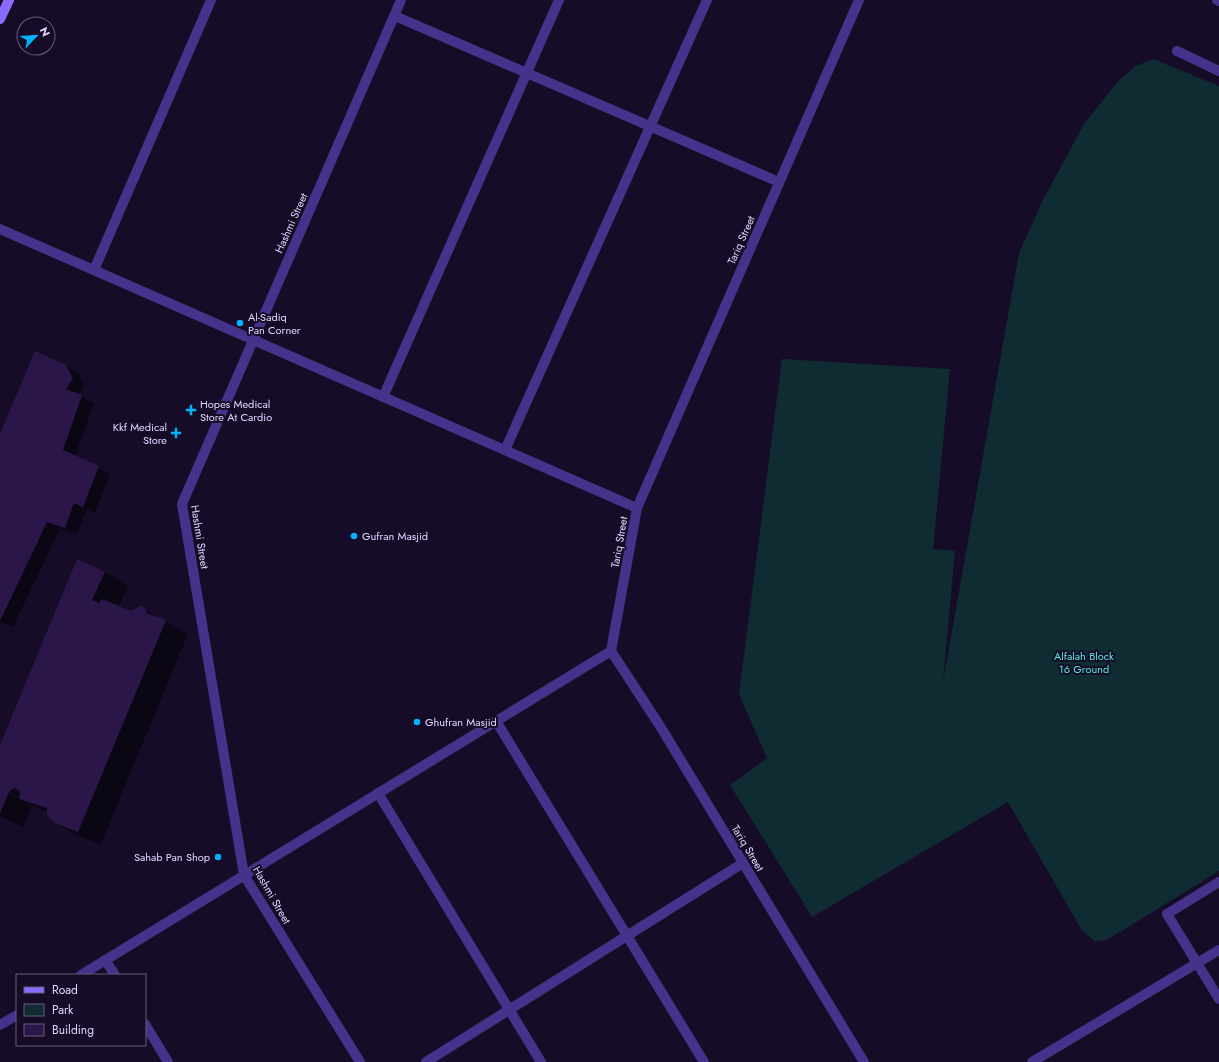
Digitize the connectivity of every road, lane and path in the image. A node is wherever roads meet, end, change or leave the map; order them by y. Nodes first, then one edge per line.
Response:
1 (9, 0) edge
2 (211, 0) edge
3 (402, 0) edge
4 (559, 0) edge
5 (707, 0) edge
6 (859, 0) edge
7 (394, 16) junction
8 (0, 19) edge
9 (1177, 51) dead end
10 (1219, 71) edge
11 (526, 73) junction
12 (650, 126) junction
13 (779, 182) junction
14 (0, 229) edge
15 (94, 270) junction
16 (253, 340) junction
17 (383, 397) junction
18 (505, 450) junction
19 (637, 508) junction
20 (611, 651) junction
21 (496, 721) junction
22 (378, 793) junction
23 (743, 863) junction
24 (244, 875) junction
25 (1219, 882) edge
26 (627, 936) junction
27 (1219, 950) edge
28 (105, 960) junction
29 (1198, 964) junction
30 (83, 974) edge
31 (113, 974) edge
32 (1219, 1000) edge
33 (510, 1010) junction
34 (16, 1015) edge
35 (0, 1025) edge
36 (146, 1026) edge
37 (168, 1062) edge
38 (360, 1062) edge
39 (426, 1062) edge
40 (542, 1062) edge
41 (704, 1062) edge
42 (864, 1062) edge
43 (1032, 1062) edge

1 - 8 main road
2 - 15 street
3 - 7 street, Hashmi Street
4 - 11 street
5 - 12 street
6 - 13 street, Tariq Street
7 - 11 street
7 - 16 street, Hashmi Street
9 - 10 street
11 - 12 street
11 - 17 street
12 - 13 street
12 - 18 street
13 - 19 street, Tariq Street
14 - 15 street
15 - 16 street
16 - 17 street
16 - 24 street, Hashmi Street
17 - 18 street
18 - 19 street
19 - 20 street, Tariq Street
20 - 21 street
20 - 23 street, Tariq Street
21 - 22 street
21 - 26 street
22 - 24 street
22 - 33 street
23 - 26 street
23 - 42 street, Tariq Street
24 - 28 street
24 - 38 street, Hashmi Street
25 - 29 street
26 - 33 street
26 - 41 street
27 - 29 street
28 - 30 street
28 - 31 street
29 - 32 street
29 - 43 street
33 - 39 street
33 - 40 street
34 - 35 street
36 - 37 street

